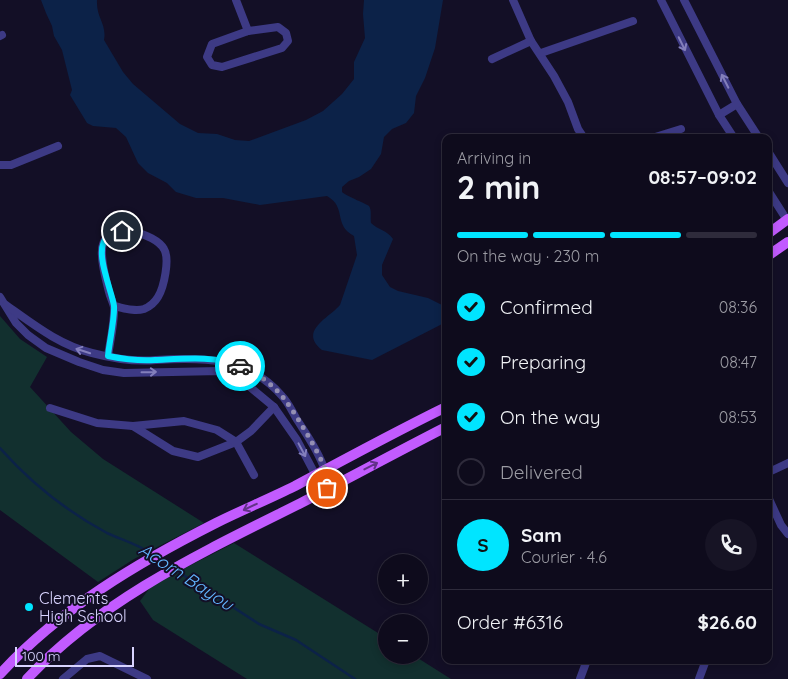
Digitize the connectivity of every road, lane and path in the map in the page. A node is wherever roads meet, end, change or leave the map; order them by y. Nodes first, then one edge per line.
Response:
1 (236, 0) edge
2 (513, 0) edge
3 (661, 0) edge
4 (684, 0) edge
5 (633, 21) dead end
6 (248, 31) junction
7 (531, 41) junction
8 (541, 54) junction
9 (492, 59) dead end
10 (737, 104) junction
11 (719, 115) junction
12 (681, 129) dead end
13 (581, 134) edge
14 (665, 134) edge
15 (731, 134) edge
16 (756, 134) edge
17 (58, 146) dead end
18 (772, 158) edge
19 (0, 165) edge
20 (788, 182) edge
21 (772, 196) edge
22 (788, 220) edge
23 (772, 231) edge
24 (788, 242) edge
25 (772, 253) edge
26 (1, 299) edge
27 (114, 306) junction
28 (51, 337) junction
29 (46, 348) junction
30 (108, 356) junction
31 (168, 358) junction
32 (167, 372) junction
33 (274, 407) junction
34 (50, 408) dead end
35 (442, 409) edge
36 (133, 426) junction
37 (442, 430) edge
38 (236, 442) junction
39 (788, 463) edge
40 (324, 469) junction
41 (772, 471) edge
42 (315, 474) junction
43 (254, 475) dead end
44 (327, 488) junction
45 (772, 506) edge
46 (788, 534) edge
47 (586, 664) edge
48 (705, 664) edge
49 (0, 674) edge
50 (27, 679) edge
51 (62, 679) edge
52 (147, 679) edge
53 (580, 679) edge
54 (699, 679) edge

1 - 6 street
2 - 7 street
3 -> 11 street
10 -> 4 street
5 - 8 street
6 - 6 street
7 - 8 street
7 - 9 street
8 - 13 street
10 - 11 street
10 - 16 street
11 - 15 street
12 - 14 street
17 - 19 street
18 - 20 street
21 - 22 street
22 - 23 main road
24 - 25 main road
26 - 28 street
26 - 29 street
27 - 27 street
27 - 30 street
28 - 29 street
30 -> 28 street
29 -> 32 street
30 - 31 street
31 - 32 street
31 - 40 street
32 - 33 street
33 - 38 street
33 -> 42 street
34 - 36 street
35 - 40 main road
36 - 38 street
36 - 38 street
44 -> 37 main road
38 - 43 street
39 - 41 street
40 - 42 main road
40 - 44 street
42 - 44 street
42 -> 49 main road
44 - 50 main road
45 - 46 street
47 - 53 street
48 - 54 street
51 - 52 street

